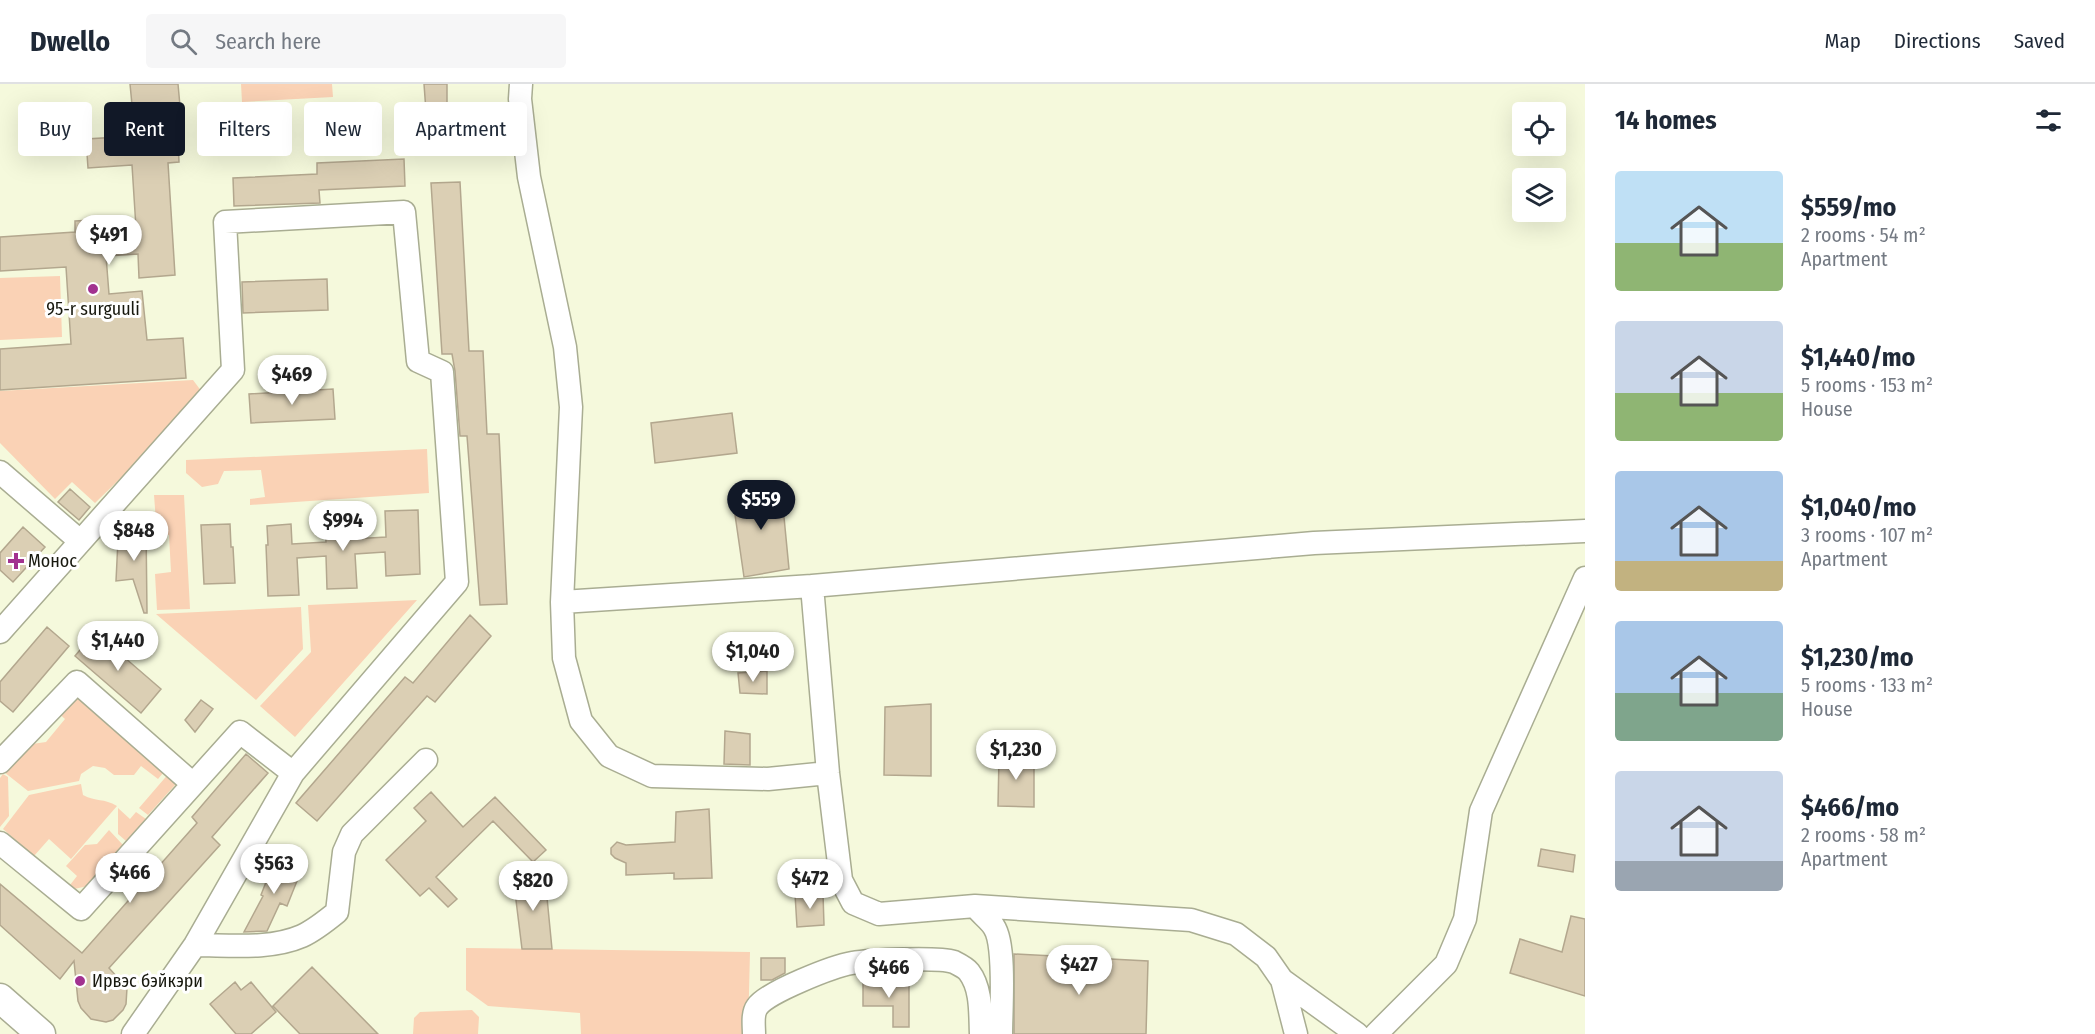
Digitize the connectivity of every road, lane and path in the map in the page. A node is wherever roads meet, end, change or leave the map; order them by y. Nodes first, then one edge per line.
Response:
1 (521, 84) edge
2 (0, 472) edge
3 (1585, 531) edge
4 (81, 541) junction
5 (1585, 578) edge
6 (812, 586) junction
7 (562, 602) junction
8 (0, 632) edge
9 (426, 760) dead end
10 (0, 762) edge
11 (292, 773) junction
12 (828, 773) junction
13 (193, 784) junction
14 (0, 843) edge
15 (975, 906) junction
16 (195, 945) junction
17 (1282, 980) junction
18 (0, 998) edge
19 (41, 1034) edge
20 (133, 1034) edge
21 (754, 1034) edge
22 (981, 1034) edge
23 (1001, 1034) edge
24 (1296, 1034) edge
25 (1357, 1034) edge
26 (1376, 1034) edge

1 - 7 street
2 - 4 street
3 - 6 street
4 - 8 street
4 - 11 street
5 - 26 street
6 - 7 street
6 - 12 street
7 - 12 street
9 - 16 street
10 - 13 street
11 - 13 street
11 - 16 street
12 - 15 street
13 - 14 street
15 - 17 street
15 - 23 street
16 - 20 street
17 - 24 street
17 - 25 street
18 - 19 main road
21 - 22 street

